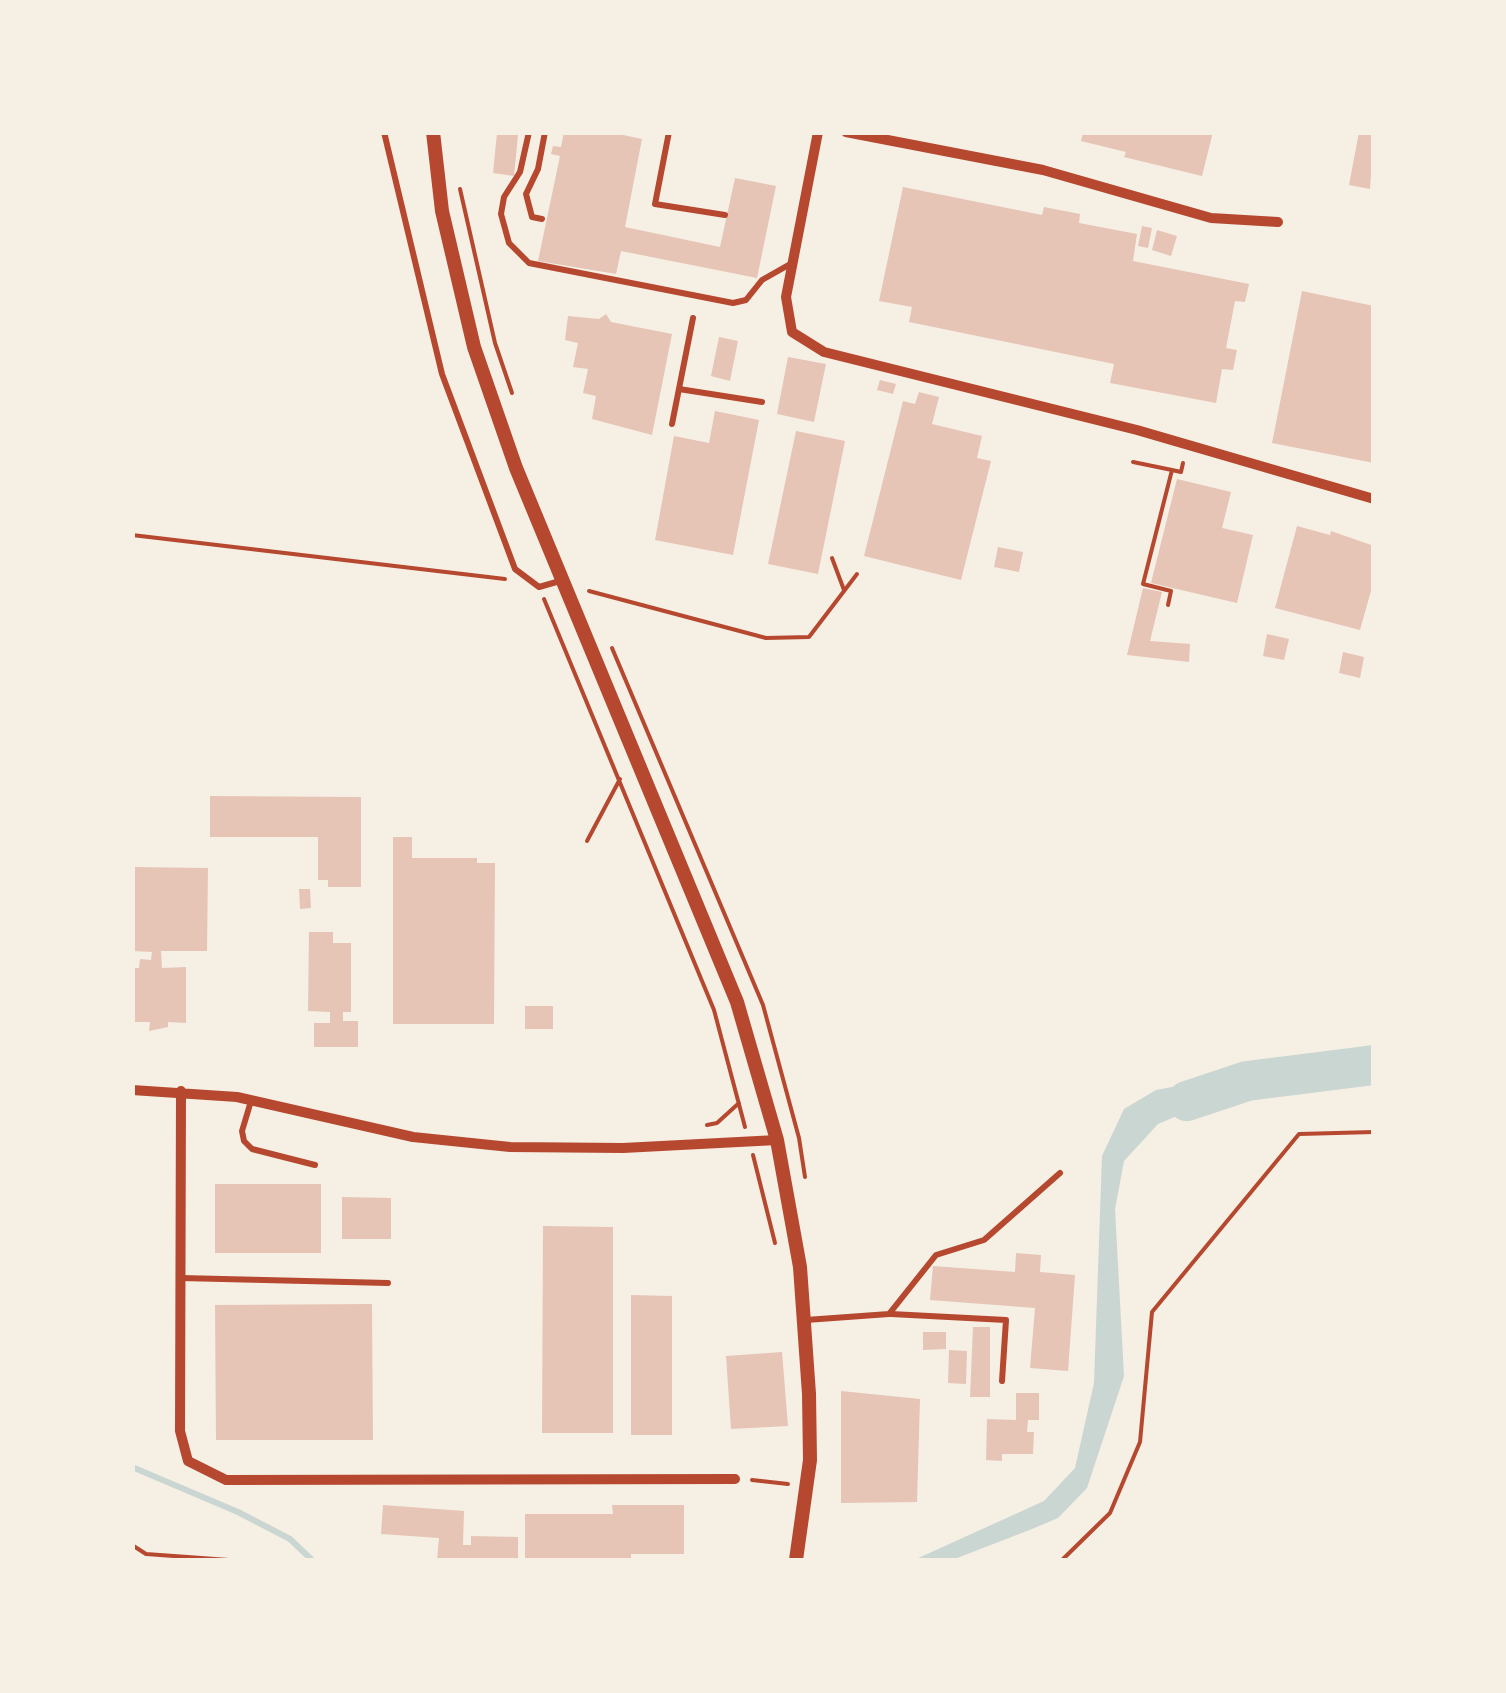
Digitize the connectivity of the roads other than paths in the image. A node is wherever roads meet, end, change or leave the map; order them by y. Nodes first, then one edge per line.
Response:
1 (384, 132) edge
2 (433, 132) edge
3 (529, 132) edge
4 (545, 132) edge
5 (818, 132) edge
6 (846, 132) edge
7 (668, 137) edge
8 (725, 215) dead end
9 (542, 219) dead end
10 (1278, 222) dead end
11 (792, 264) junction
12 (693, 318) dead end
13 (678, 389) junction
14 (762, 402) dead end
15 (672, 424) dead end
16 (1374, 499) edge
17 (562, 580) junction
18 (132, 1090) edge
19 (181, 1090) junction
20 (252, 1100) junction
21 (778, 1140) junction
22 (315, 1165) dead end
23 (1060, 1172) dead end
24 (180, 1278) junction
25 (388, 1284) dead end
26 (890, 1314) junction
27 (806, 1320) junction
28 (1002, 1381) dead end
29 (735, 1478) road end
30 (796, 1560) edge

1 - 17 lane
2 - 17 street
3 - 11 lane
4 - 9 lane
5 - 11 street
6 - 10 street
7 - 8 lane
11 - 16 street
12 - 13 lane
13 - 14 lane
13 - 15 lane
17 - 21 street
18 - 19 street
19 - 20 street
19 - 24 street
20 - 21 street
20 - 22 lane
21 - 27 street
23 - 26 lane
24 - 25 lane
24 - 29 street
26 - 27 lane
26 - 28 lane
27 - 30 street

